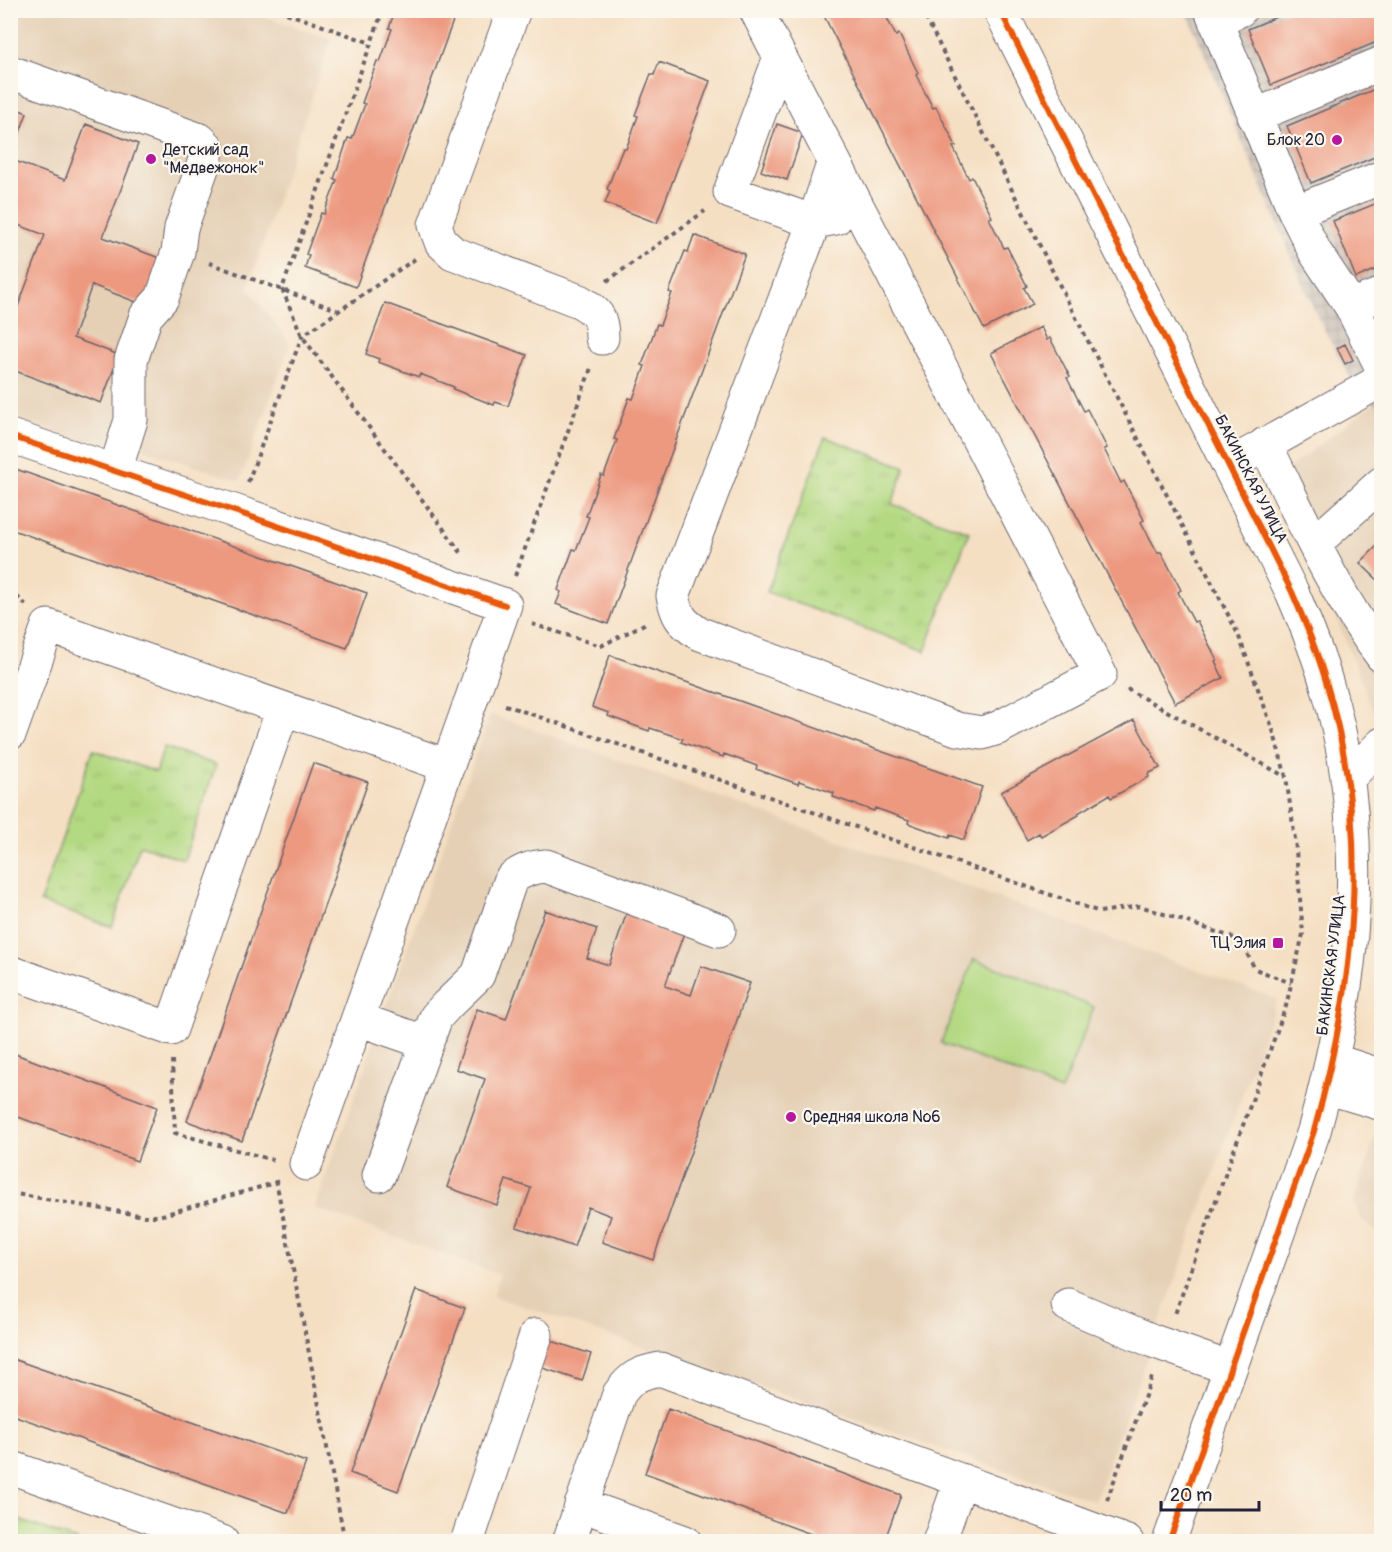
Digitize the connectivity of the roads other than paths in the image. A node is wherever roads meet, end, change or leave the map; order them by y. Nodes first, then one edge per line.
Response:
1 (514, 10) edge
2 (756, 10) edge
3 (1000, 10) edge
4 (1222, 14) edge
5 (780, 57) junction
6 (1382, 63) edge
7 (10, 72) edge
8 (1254, 116) junction
9 (834, 161) junction
10 (1382, 177) edge
11 (1295, 212) junction
12 (862, 215) junction
13 (814, 222) junction
14 (1382, 294) edge
15 (1351, 306) junction
16 (602, 338) road end
17 (1382, 368) edge
18 (1382, 380) edge
19 (10, 436) edge
20 (1265, 444) junction
21 (1228, 465) junction
22 (115, 471) junction
23 (1382, 483) edge
24 (1315, 543) junction
25 (1382, 656) edge
26 (283, 709) junction
27 (13, 720) edge
28 (1382, 744) edge
29 (448, 766) junction
30 (1347, 779) junction
31 (719, 930) dead end
32 (10, 972) edge
33 (358, 1019) junction
34 (427, 1043) junction
35 (1329, 1074) junction
36 (1382, 1076) edge
37 (1382, 1104) edge
38 (286, 1166) road end
39 (379, 1175) dead end
40 (1068, 1305) dead end
41 (536, 1335) dead end
42 (1229, 1368) junction
43 (10, 1467) edge
44 (961, 1480) junction
45 (581, 1505) junction
46 (222, 1542) edge
47 (467, 1542) edge
48 (569, 1542) edge
49 (686, 1542) edge
50 (939, 1542) edge
51 (1127, 1542) edge
52 (1169, 1542) edge

1 - 16 street
2 - 5 street
3 - 21 street, БАКИНСКАЯ УЛИЦА
4 - 8 street
5 - 9 street
5 - 13 street
6 - 8 street
7 - 22 street
8 - 11 street
9 - 12 street
9 - 13 street
10 - 11 street
11 - 15 street
12 - 13 street
12 - 13 street
14 - 15 street
15 - 17 street
18 - 20 street
19 - 22 street
20 - 21 street
20 - 24 street
21 - 30 street, БАКИНСКАЯ УЛИЦА
22 - 29 street
23 - 24 street
24 - 25 street
26 - 27 street
26 - 29 street
26 - 32 street
28 - 30 street
29 - 33 street
30 - 35 street, БАКИНСКАЯ УЛИЦА
31 - 34 street
33 - 34 street
33 - 38 street
34 - 39 street
35 - 36 street
35 - 37 street
35 - 42 street, БАКИНСКАЯ УЛИЦА
40 - 42 street
41 - 47 street
42 - 52 street, БАКИНСКАЯ УЛИЦА
43 - 46 street
44 - 45 street
44 - 50 street
44 - 51 street
45 - 48 street
45 - 49 street

